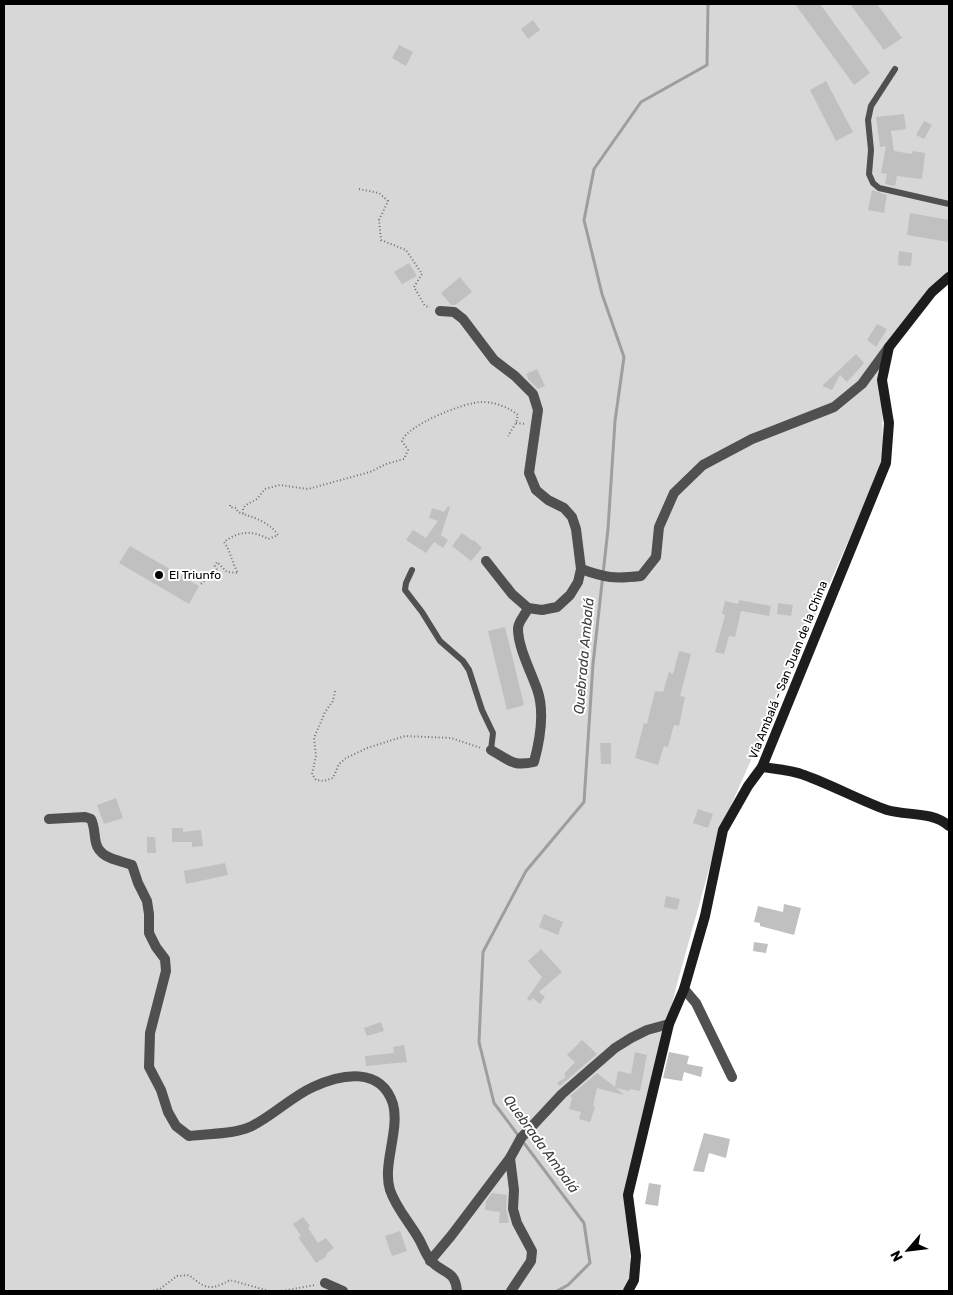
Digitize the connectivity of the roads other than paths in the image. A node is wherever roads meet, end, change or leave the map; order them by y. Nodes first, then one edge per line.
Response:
1 (895, 69) dead end
2 (949, 204) edge
3 (949, 277) edge
4 (440, 311) road end
5 (889, 347) junction
6 (486, 561) dead end
7 (581, 569) junction
8 (412, 570) dead end
9 (528, 608) junction
10 (491, 750) joint
11 (762, 767) junction
12 (49, 819) dead end
13 (949, 826) edge
14 (684, 989) junction
15 (669, 1024) junction
16 (732, 1077) dead end
17 (510, 1158) junction
18 (430, 1261) junction
19 (324, 1283) road end
20 (343, 1291) edge
21 (457, 1291) edge
22 (511, 1291) edge
23 (628, 1291) edge

1 - 2 lane
3 - 5 street, Vía Ambalá - San Juan de la China
4 - 7 street
5 - 7 street
5 - 11 street, Vía Ambalá - San Juan de la China
6 - 9 street
7 - 9 street
8 - 10 lane
9 - 10 street
11 - 13 street
11 - 14 street, Vía Ambalá - San Juan de la China
12 - 18 street
14 - 15 street, Vía Ambalá - San Juan de la China
14 - 16 street
15 - 17 street
15 - 23 street, Vía Ambalá - San Juan de la China
17 - 18 street
17 - 22 street
18 - 21 street
19 - 20 street

